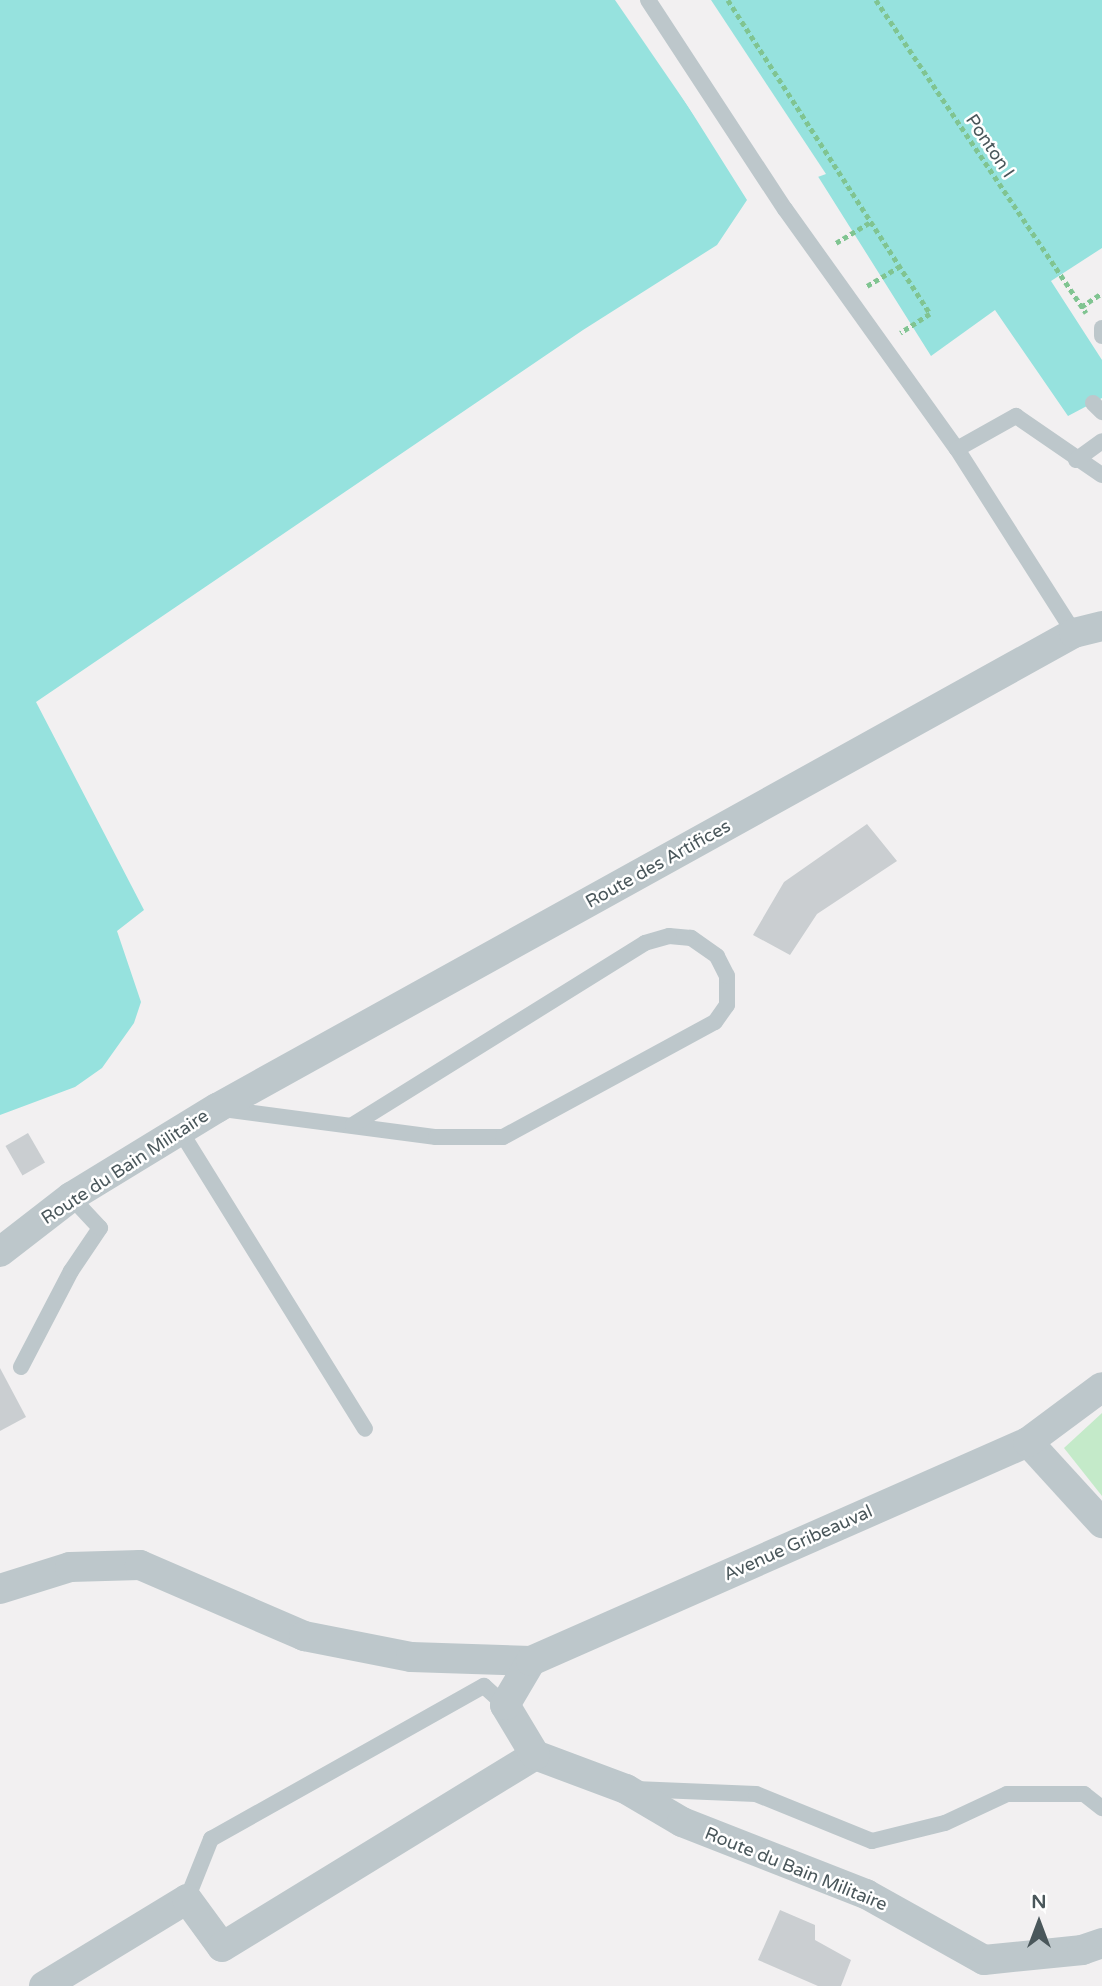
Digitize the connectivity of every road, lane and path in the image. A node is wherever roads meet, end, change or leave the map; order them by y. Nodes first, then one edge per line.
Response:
1 (648, 0) edge
2 (728, 0) edge
3 (876, 0) edge
4 (872, 220) junction
5 (817, 254) junction
6 (900, 266) junction
7 (1102, 293) edge
8 (849, 298) junction
9 (1102, 328) edge
10 (1102, 336) edge
11 (882, 344) junction
12 (1102, 441) edge
13 (957, 449) junction
14 (1076, 460) junction
15 (1102, 475) edge
16 (1088, 629) edge
17 (217, 1108) junction
18 (353, 1125) junction
19 (181, 1132) junction
20 (71, 1197) junction
21 (0, 1252) edge
22 (21, 1367) dead end
23 (1102, 1387) edge
24 (365, 1429) dead end
25 (1028, 1442) junction
26 (1102, 1522) edge
27 (0, 1589) edge
28 (531, 1661) junction
29 (505, 1706) junction
30 (535, 1755) junction
31 (626, 1789) junction
32 (1102, 1808) edge
33 (187, 1899) junction
34 (1102, 1943) edge
35 (44, 1986) edge

1 - 5 lane
2 - 4 path
3 - 7 path, Ponton I
4 - 5 path
4 - 6 path
5 - 8 lane
6 - 8 path
6 - 11 path
8 - 11 lane
9 - 10 lane
11 - 13 lane
12 - 14 lane
13 - 14 lane
13 - 16 lane
14 - 15 lane
16 - 17 street, Route des Artifices
17 - 18 lane
17 - 19 street, Route du Bain Militaire
18 - 18 lane
19 - 20 street, Route du Bain Militaire
19 - 24 lane
20 - 21 street, Route du Bain Militaire
20 - 22 lane
23 - 25 street, Avenue Gribeauval
25 - 26 street
25 - 28 street, Avenue Gribeauval
27 - 28 street
28 - 29 street
29 - 30 street
29 - 33 lane
30 - 31 street, Route du Bain Militaire
30 - 33 street
31 - 32 lane
31 - 34 street, Route du Bain Militaire
33 - 35 street

